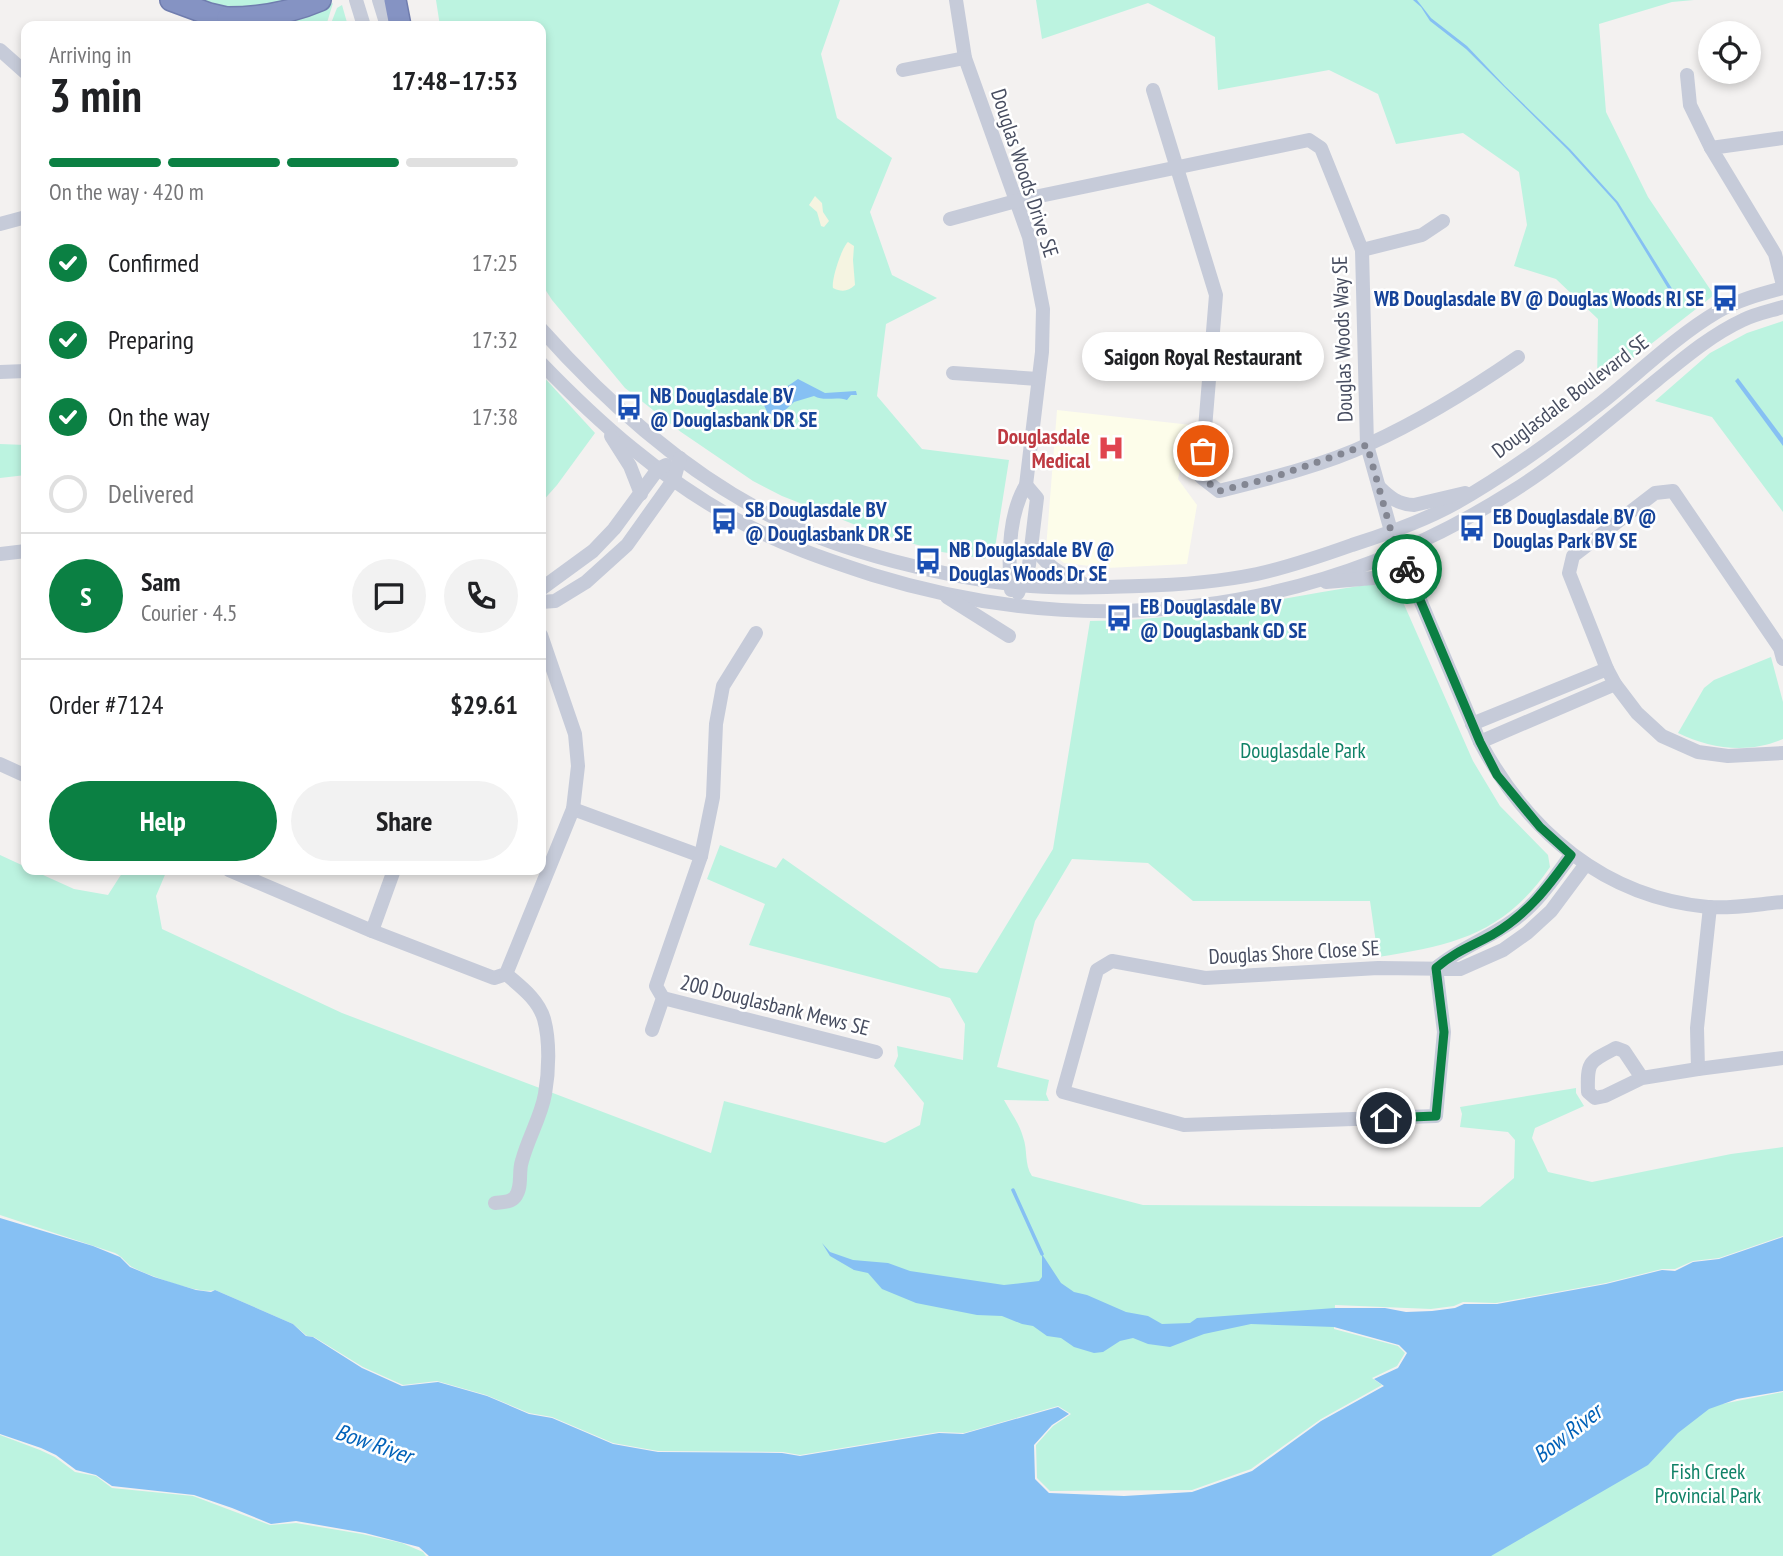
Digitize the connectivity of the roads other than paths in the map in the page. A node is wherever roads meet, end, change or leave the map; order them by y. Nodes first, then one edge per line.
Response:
1 (172, 0) edge
2 (320, 0) edge
3 (356, 0) edge
4 (379, 0) edge
5 (395, 0) edge
6 (956, 0) edge
7 (228, 18) junction
8 (240, 21) edge
9 (362, 21) edge
10 (385, 21) edge
11 (399, 21) edge
12 (0, 50) edge
13 (965, 58) junction
14 (21, 69) edge
15 (903, 70) dead end
16 (1687, 75) dead end
17 (1153, 90) dead end
18 (1783, 138) edge
19 (1711, 148) junction
20 (1177, 167) junction
21 (1016, 201) junction
22 (21, 218) edge
23 (950, 219) dead end
24 (1443, 221) dead end
25 (0, 224) edge
26 (1362, 250) junction
27 (1783, 287) edge
28 (1783, 307) edge
29 (546, 335) edge
30 (1518, 357) dead end
31 (546, 368) edge
32 (21, 371) edge
33 (0, 372) edge
34 (953, 373) dead end
35 (1038, 379) junction
36 (604, 426) junction
37 (1367, 445) junction
38 (680, 458) junction
39 (658, 469) junction
40 (674, 479) junction
41 (1027, 485) junction
42 (1379, 487) junction
43 (1474, 492) junction
44 (641, 494) junction
45 (1391, 531) junction
46 (1033, 544) junction
47 (21, 552) edge
48 (1399, 552) junction
49 (0, 554) edge
50 (1315, 581) junction
51 (1016, 584) junction
52 (546, 585) edge
53 (1092, 587) junction
54 (1416, 591) junction
55 (940, 592) junction
56 (546, 602) edge
57 (1013, 605) junction
58 (755, 633) dead end
59 (1009, 636) dead end
60 (546, 650) edge
61 (1783, 659) edge
62 (1607, 669) junction
63 (1615, 684) junction
64 (1472, 724) junction
65 (1480, 742) junction
66 (1783, 753) edge
67 (0, 764) edge
68 (21, 774) edge
69 (573, 809) junction
70 (1571, 855) junction
71 (701, 856) junction
72 (1586, 864) junction
73 (246, 875) edge
74 (392, 875) edge
75 (1783, 902) edge
76 (1710, 907) junction
77 (372, 931) junction
78 (1436, 968) junction
79 (506, 974) junction
80 (663, 998) junction
81 (652, 1030) dead end
82 (876, 1052) dead end
83 (1783, 1058) edge
84 (1698, 1069) junction
85 (1642, 1078) dead end
86 (495, 1203) dead end

1 - 7 highway
2 - 7 highway
3 - 9 street
4 - 10 street
5 - 11 highway
6 - 13 street, Douglas Woods Drive SE
7 - 8 highway
12 - 14 street
13 - 15 street
13 - 21 street, Douglas Woods Drive SE
16 - 19 street
17 - 20 street
18 - 19 street
19 - 27 street
20 - 21 street, Douglas Woods Way SE
20 - 26 street, Douglas Woods Way SE
20 - 37 street
21 - 23 street, Douglas Woods Way SE
21 - 35 street, Douglas Woods Drive SE
22 - 25 street
24 - 26 street
26 - 37 street, Douglas Woods Way SE
27 - 43 street, Douglasdale Boulevard SE
28 - 48 street, Douglasdale Boulevard SE
29 - 38 street, Douglasdale Boulevard SE
30 - 37 street
31 - 36 street, Douglasdale Boulevard SE
32 - 33 street
34 - 35 street
35 - 41 street, Douglas Woods Drive SE
36 - 39 street, Douglasdale Boulevard SE
36 - 44 street
37 - 42 street, Douglas Woods Way SE
38 - 39 street
38 - 40 street
38 - 51 street, Douglasdale Boulevard SE
39 - 40 street, Douglasdale Boulevard SE
39 - 44 street
40 - 55 street, Douglasdale Boulevard SE
40 - 56 street
41 - 46 street, Douglas Woods Drive SE
41 - 51 street, Douglas Woods Drive SE
42 - 43 street
42 - 45 street, Douglas Woods Way SE
43 - 45 street, Douglasdale Boulevard SE
44 - 52 street
45 - 48 street, Douglas Woods Way SE
45 - 53 street, Douglasdale Boulevard SE
46 - 51 street, Douglas Woods Drive SE
46 - 53 street
47 - 49 street
48 - 50 street, Douglasdale Boulevard SE
48 - 54 street, Douglas Woods Way SE
50 - 54 street
50 - 57 street, Douglasdale Boulevard SE
51 - 53 street, Douglasdale Boulevard SE
51 - 57 street, Douglas Woods Drive SE
54 - 64 street, Douglas Woods Way SE
55 - 57 street, Douglasdale Boulevard SE
55 - 59 street
58 - 71 street, 200 Douglasbank Mews SE
60 - 69 street
61 - 62 street
62 - 63 street
62 - 64 street
63 - 65 street
63 - 66 street
64 - 65 street, Douglas Woods Way SE
65 - 70 street, Douglas Woods Way SE
67 - 68 street
69 - 71 street
69 - 79 street
70 - 72 street, Douglas Woods Way SE
70 - 78 street
71 - 80 street, 200 Douglasbank Mews SE
72 - 76 street, Douglas Woods Way SE
72 - 78 street, Douglas Shore Close SE
73 - 77 street
74 - 77 street
75 - 76 street, Douglas Woods Way SE
76 - 84 street
77 - 79 street
78 - 78 street, Douglas Shore Close SE
79 - 86 street
80 - 81 street, 200 Douglasbank Mews SE
80 - 82 street, 200 Douglasbank Mews SE
83 - 84 street
84 - 85 street

